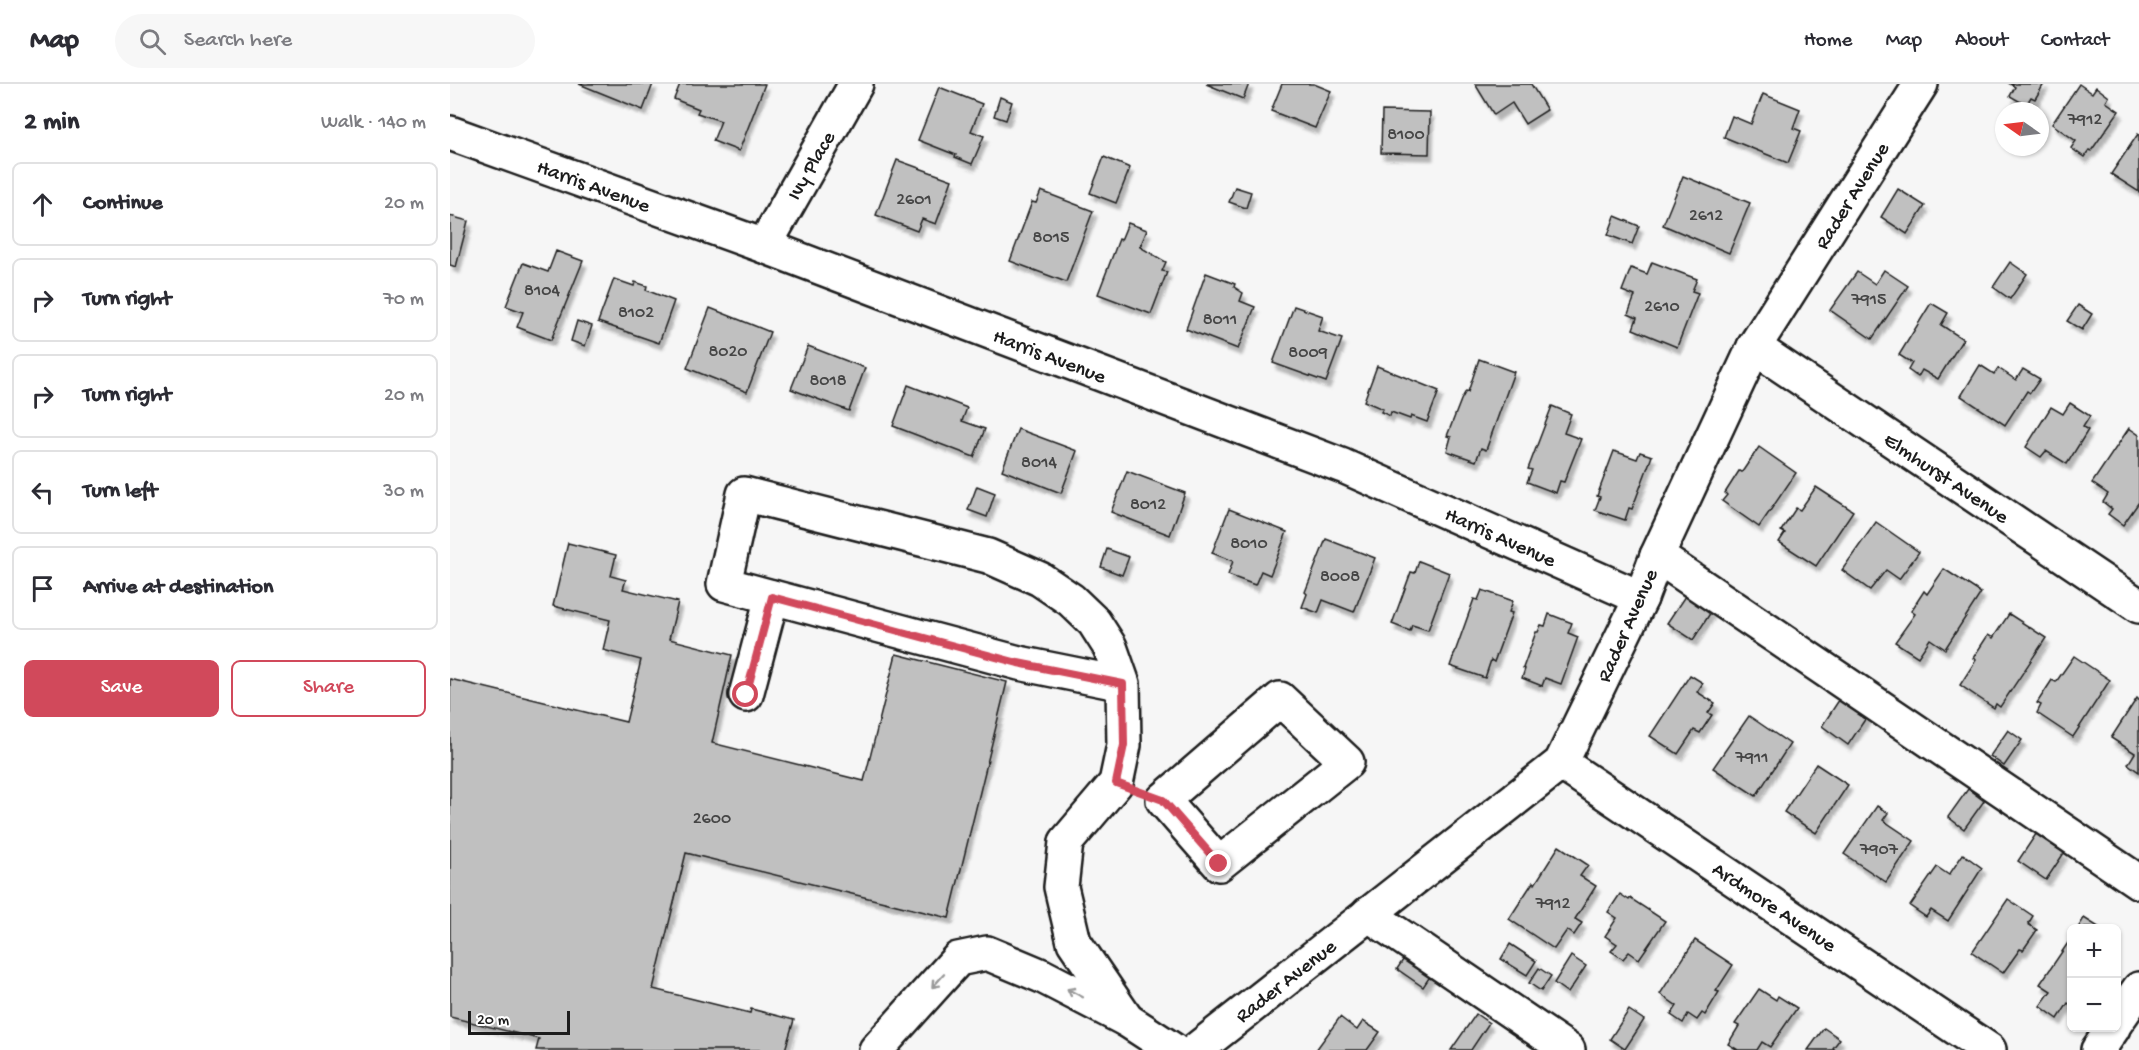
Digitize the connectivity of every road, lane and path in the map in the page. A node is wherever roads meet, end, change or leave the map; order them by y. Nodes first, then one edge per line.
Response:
1 (856, 84) edge
2 (1921, 84) edge
3 (450, 134) edge
4 (764, 246) junction
5 (1754, 347) junction
6 (1657, 556) junction
7 (772, 597) junction
8 (1641, 598) junction
9 (2139, 606) edge
10 (1123, 684) junction
11 (746, 695) dead end
12 (1561, 763) junction
13 (1116, 783) junction
14 (1163, 800) junction
15 (2139, 882) edge
16 (1368, 914) junction
17 (2139, 989) edge
18 (2121, 1015) edge
19 (1127, 1020) junction
20 (2110, 1032) edge
21 (876, 1050) edge
22 (1173, 1050) edge
23 (1196, 1050) edge
24 (1568, 1050) edge
25 (1989, 1050) edge
26 (2098, 1050) edge

1 - 4 street, Ivy Place
2 - 5 street, Rader Avenue
3 - 4 street, Harris Avenue
4 - 8 street, Harris Avenue
5 - 6 street, Rader Avenue
5 - 9 street, Elmhurst Avenue
6 - 8 street, Rader Avenue
6 - 15 street
7 - 10 street
7 - 10 street
7 - 11 street
8 - 12 street, Rader Avenue
10 - 13 street
12 - 16 street, Rader Avenue
12 - 25 street, Ardmore Avenue
13 - 14 street
13 - 19 street
14 - 14 street
16 - 23 street, Rader Avenue
16 - 24 street
17 - 18 street
19 -> 21 street
19 - 22 street
20 - 26 street

